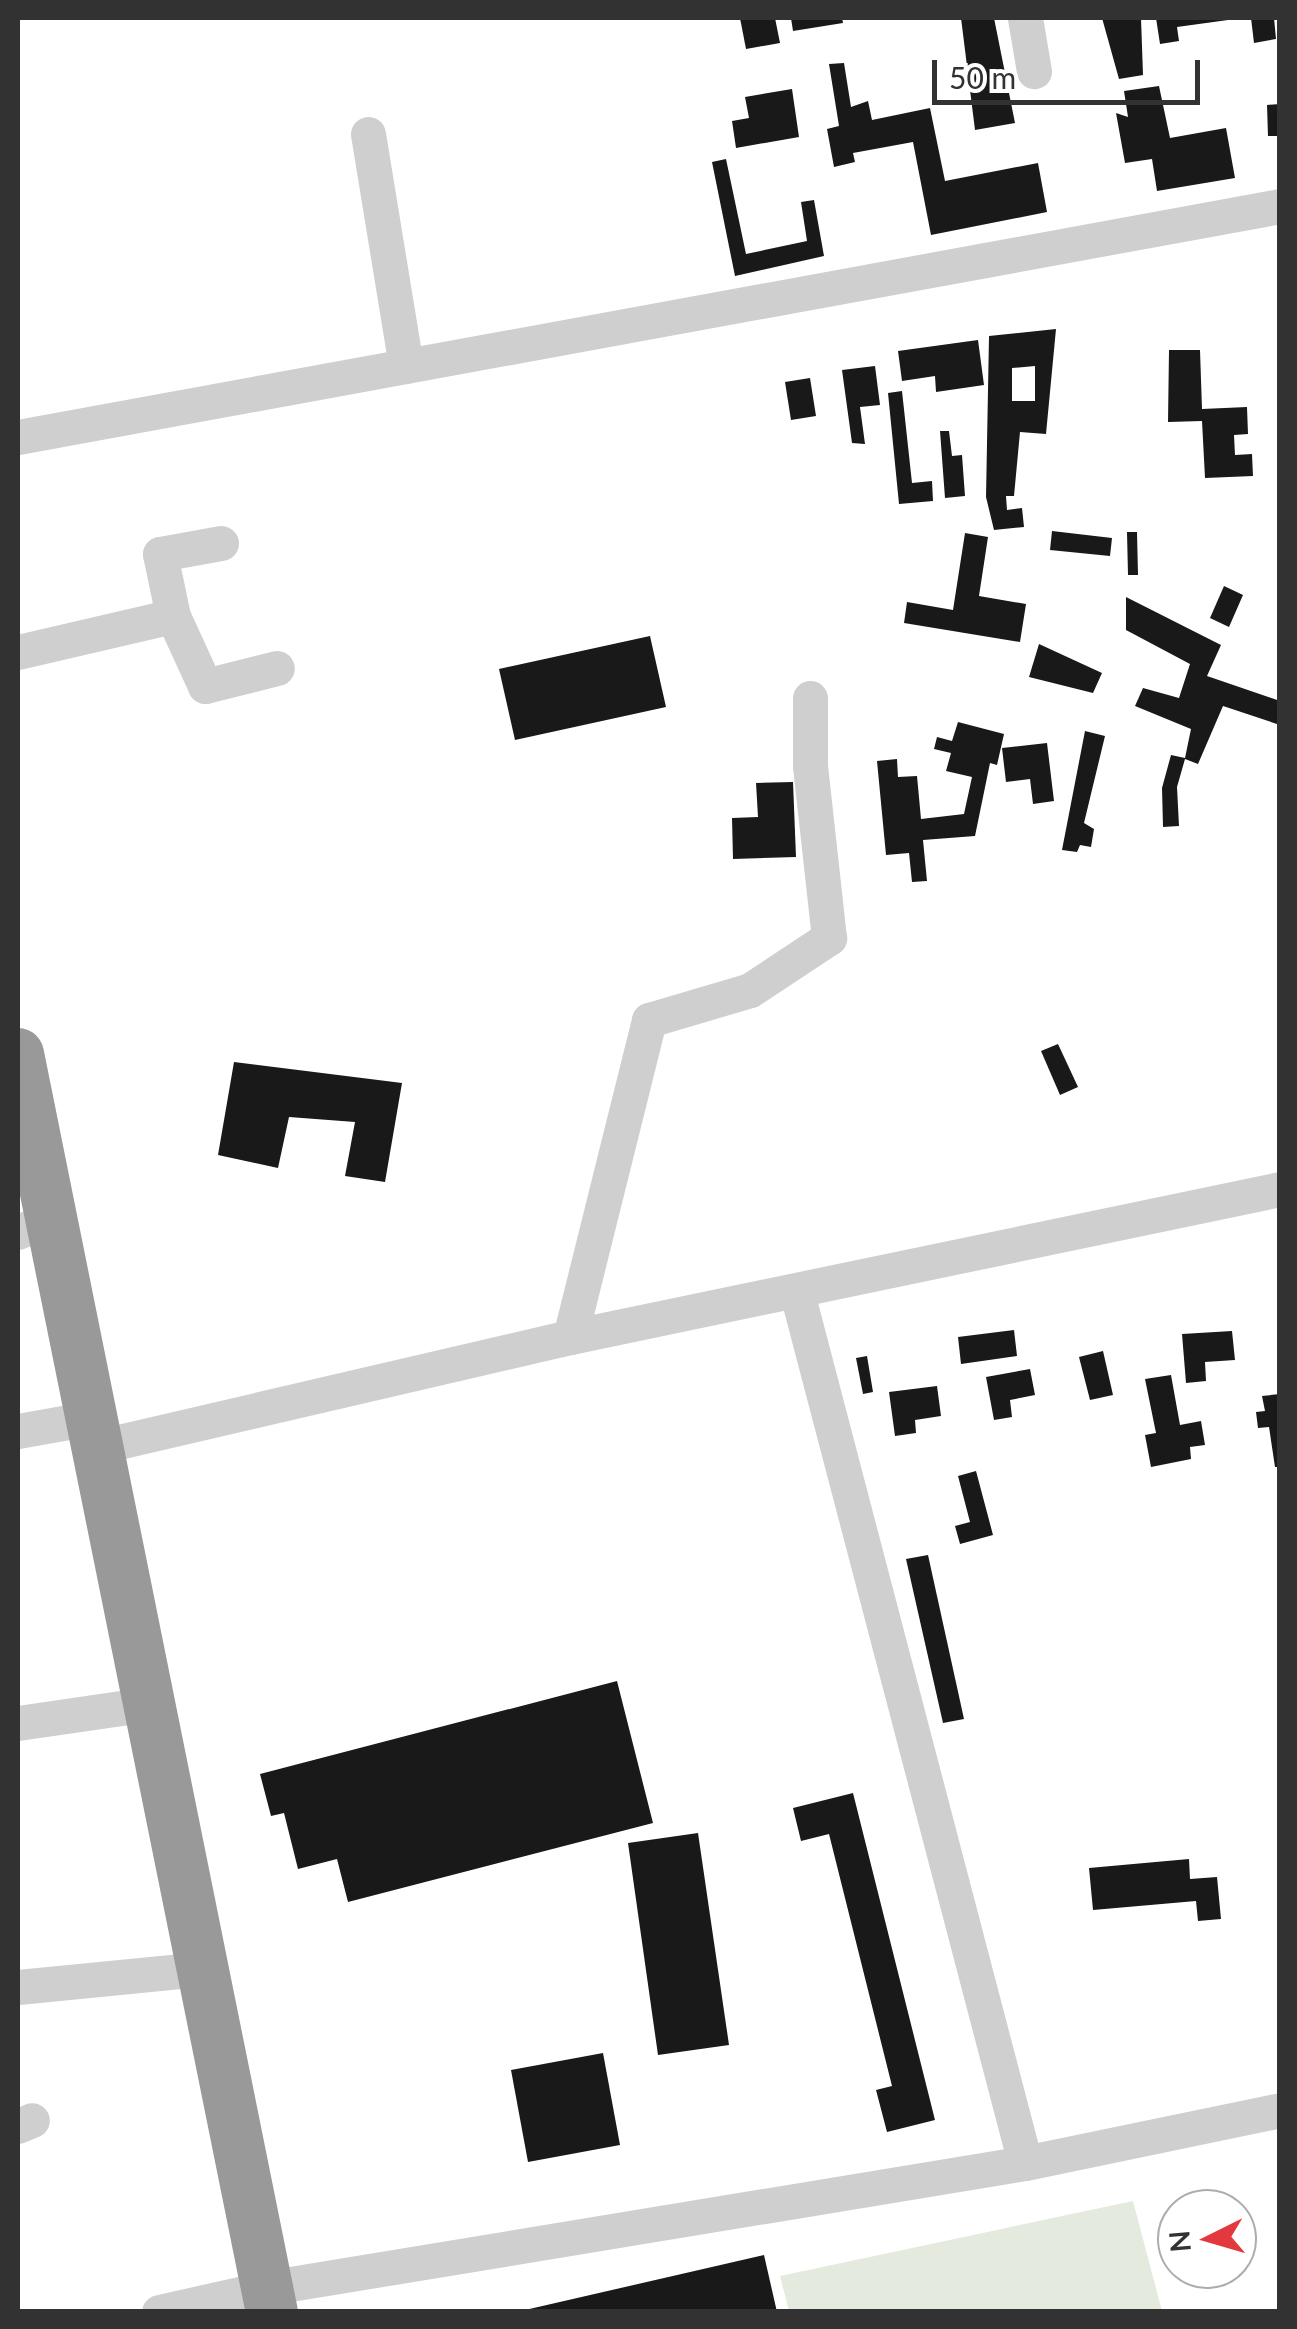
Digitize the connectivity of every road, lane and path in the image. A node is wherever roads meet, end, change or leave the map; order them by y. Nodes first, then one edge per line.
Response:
1 (1025, 18) edge
2 (1034, 70) dead end
3 (368, 134) dead end
4 (1280, 206) edge
5 (406, 366) junction
6 (18, 437) edge
7 (220, 543) dead end
8 (174, 616) junction
9 (18, 652) edge
10 (277, 668) dead end
11 (810, 698) dead end
12 (18, 1054) edge
13 (1280, 1190) edge
14 (33, 1225) edge
15 (797, 1294) junction
16 (570, 1337) junction
17 (18, 1430) edge
18 (94, 1432) junction
19 (148, 1704) junction
20 (18, 1722) edge
21 (202, 1969) junction
22 (18, 1986) edge
23 (1280, 2110) edge
24 (1025, 2163) junction
25 (269, 2300) edge
26 (159, 2312) edge

1 - 2 street
3 - 5 street
4 - 5 street
5 - 6 street
7 - 8 street
8 - 9 street
8 - 10 street
11 - 16 street
12 - 14 highway
13 - 15 street
14 - 18 highway
15 - 16 street
15 - 24 street
16 - 18 street
17 - 18 street
18 - 19 highway
19 - 20 street
19 - 21 highway
21 - 22 street
21 - 25 highway
23 - 24 street
24 - 25 street
25 - 26 street

